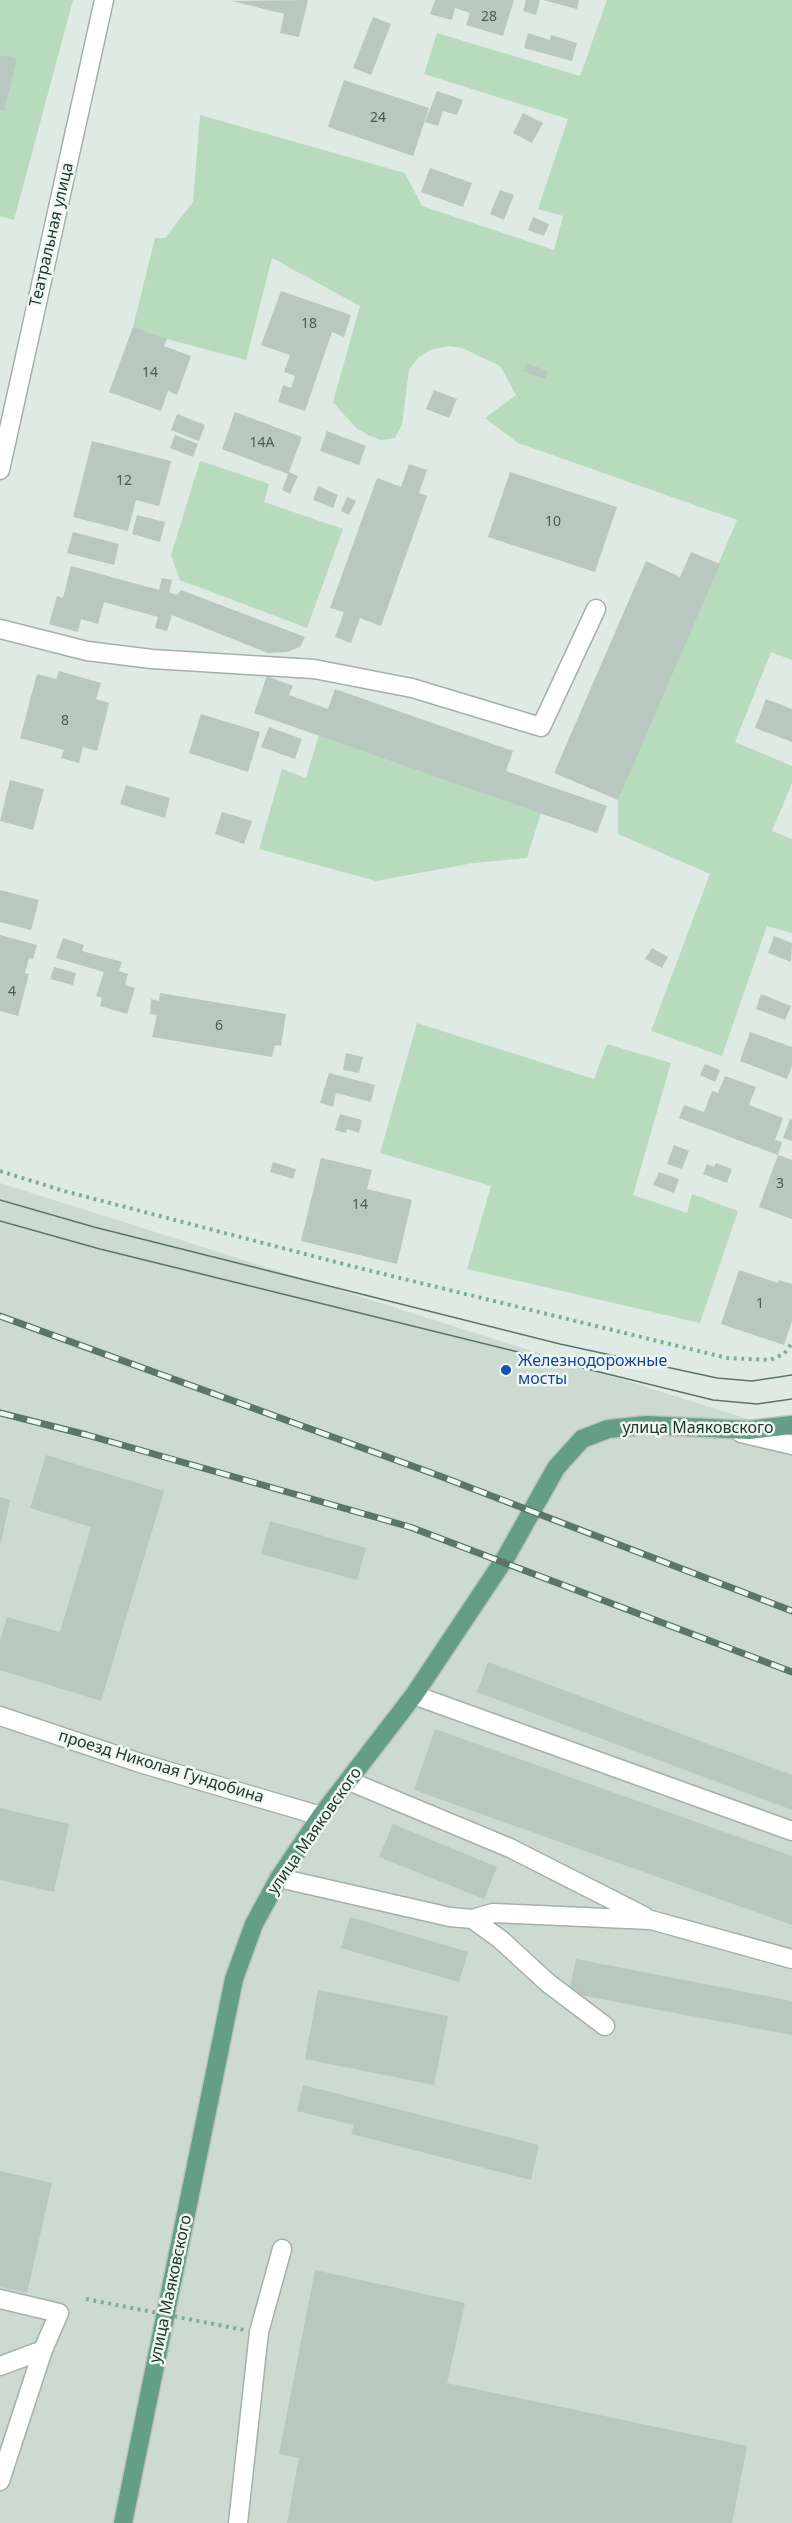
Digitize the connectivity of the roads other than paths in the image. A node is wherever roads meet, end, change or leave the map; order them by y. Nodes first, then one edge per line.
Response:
1 (104, 0) edge
2 (0, 470) edge
3 (596, 609) dead end
4 (0, 628) edge
5 (792, 1425) edge
6 (697, 1426) junction
7 (792, 1445) edge
8 (414, 1695) junction
9 (0, 1716) edge
10 (349, 1781) junction
11 (321, 1816) junction
12 (792, 1831) edge
13 (279, 1878) junction
14 (472, 1918) junction
15 (651, 1920) junction
16 (792, 1959) edge
17 (605, 2026) dead end
18 (282, 2249) dead end
19 (0, 2299) edge
20 (43, 2349) junction
21 (0, 2366) edge
22 (0, 2481) edge
23 (123, 2523) edge
24 (238, 2523) edge

1 - 2 street, Театральная улица
3 - 4 street
5 - 6 main road, улица Маяковского
6 - 7 street
6 - 8 main road, улица Маяковского
8 - 10 main road, улица Маяковского
8 - 12 street
9 - 11 street, проезд Николая Гундобина
10 - 11 main road, улица Маяковского
10 - 15 street
11 - 13 main road, улица Маяковского
13 - 14 street
13 - 23 main road, улица Маяковского
14 - 15 street
14 - 17 street
15 - 16 street
18 - 24 street
19 - 20 street
20 - 21 street
20 - 22 street

